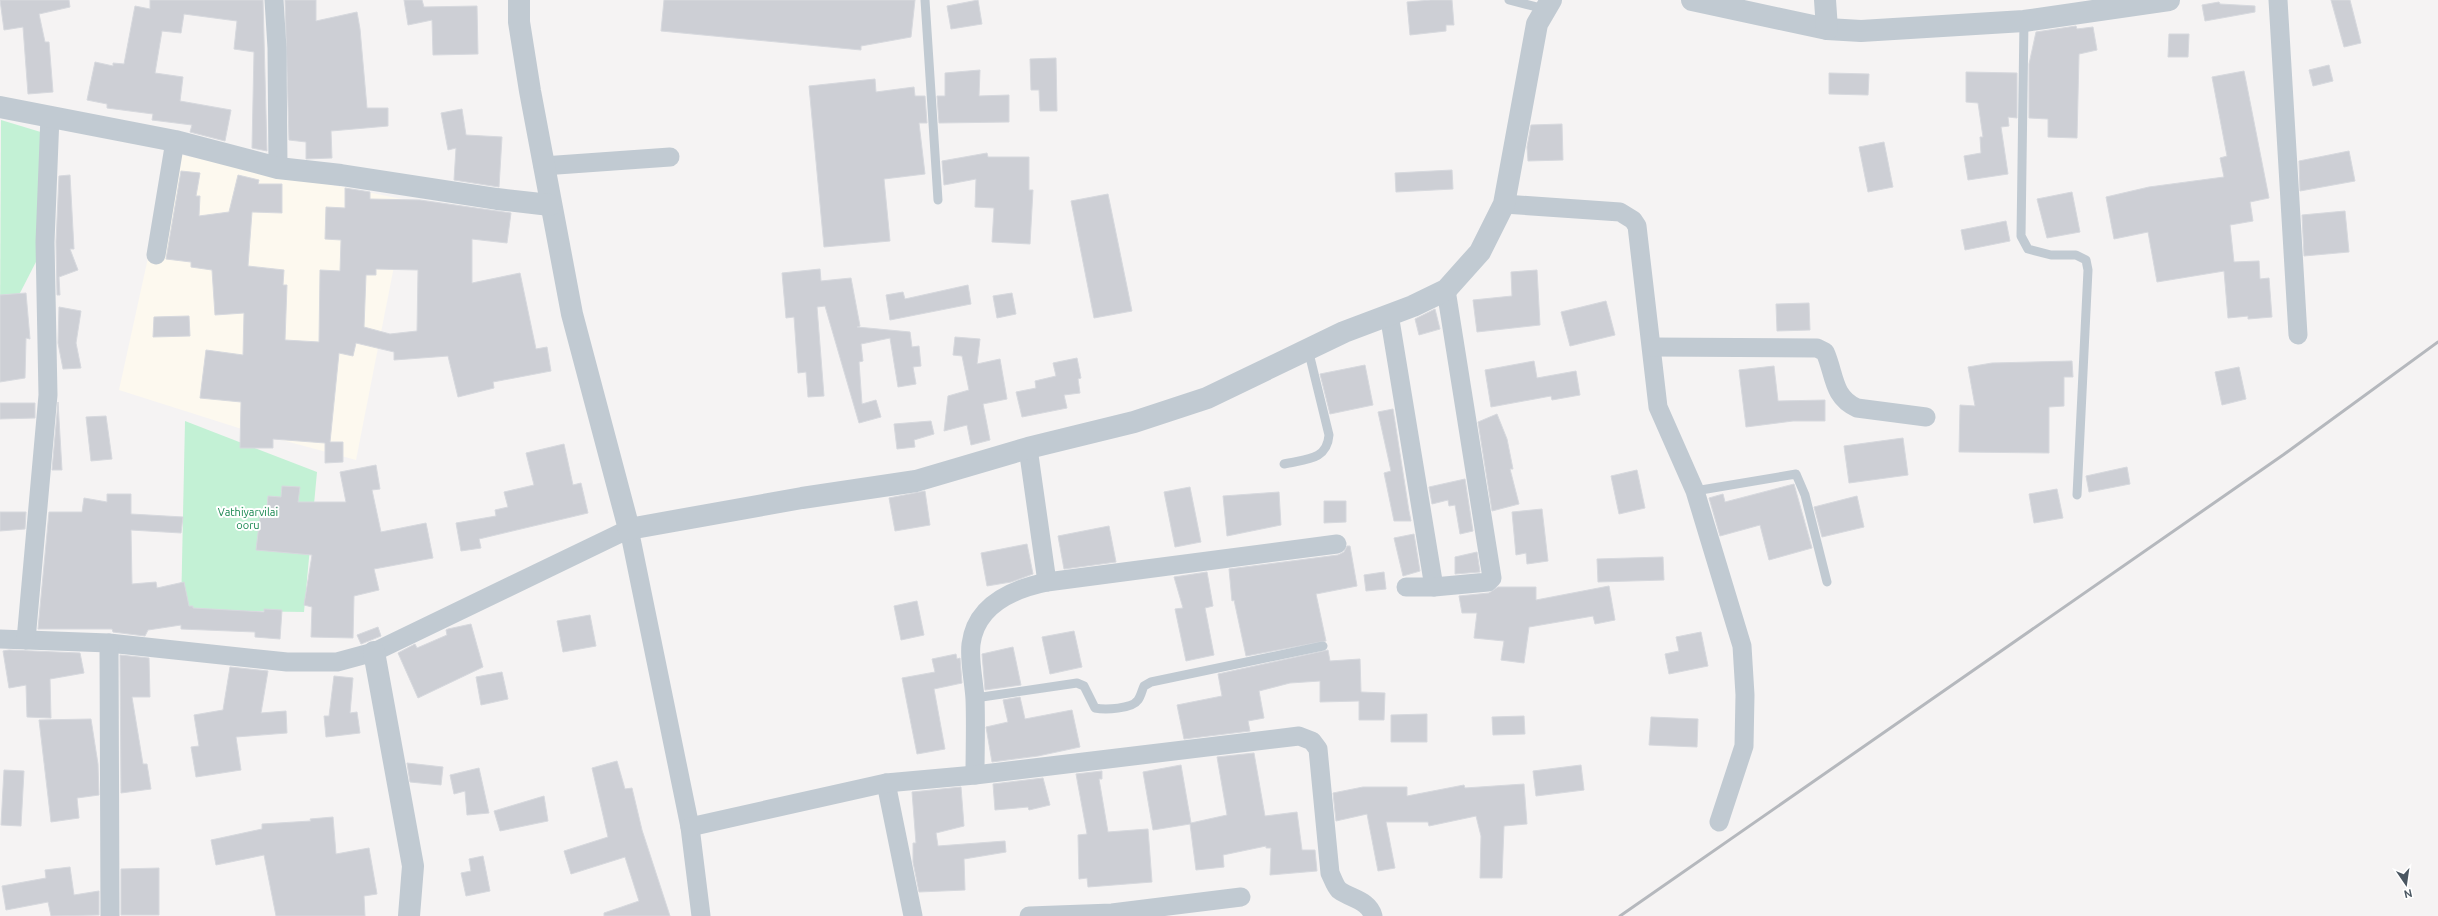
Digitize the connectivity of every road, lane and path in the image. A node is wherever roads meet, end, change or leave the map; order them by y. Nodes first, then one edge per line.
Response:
1 (274, 0) edge
2 (519, 0) edge
3 (924, 0) edge
4 (1509, 0) edge
5 (1692, 0) edge
6 (1825, 0) edge
7 (2169, 0) edge
8 (2278, 0) edge
9 (1548, 5) edge
10 (2024, 22) junction
11 (1827, 29) junction
12 (0, 106) edge
13 (50, 116) junction
14 (175, 141) junction
15 (670, 157) dead end
16 (543, 166) junction
17 (278, 168) junction
18 (938, 200) dead end
19 (1504, 204) junction
20 (550, 205) junction
21 (156, 255) dead end
22 (1446, 290) junction
23 (1389, 314) junction
24 (2298, 336) dead end
25 (1652, 348) junction
26 (1308, 349) junction
27 (1926, 417) dead end
28 (1028, 448) junction
29 (1284, 464) dead end
30 (1695, 491) junction
31 (2077, 495) dead end
32 (629, 529) junction
33 (1337, 544) dead end
34 (1047, 582) junction
35 (1827, 582) dead end
36 (1434, 587) junction
37 (1406, 588) dead end
38 (0, 639) edge
39 (26, 640) junction
40 (109, 642) junction
41 (1323, 646) dead end
42 (374, 652) junction
43 (975, 698) junction
44 (975, 775) junction
45 (886, 783) junction
46 (1720, 822) dead end
47 (690, 827) junction
48 (1241, 897) dead end
49 (1112, 915) edge
50 (110, 916) edge
51 (409, 916) edge
52 (701, 916) edge
53 (913, 916) edge
54 (1029, 916) edge
55 (1373, 916) edge

1 - 17 street
2 - 16 street
3 - 18 lane
4 - 9 lane
5 - 11 street
6 - 11 street
7 - 10 street
8 - 24 street
9 - 19 street
10 - 11 street
10 - 31 lane
12 - 13 street
13 - 14 street
13 - 39 street
14 - 17 street
14 - 21 street
15 - 16 street
16 - 20 street
17 - 20 street
19 - 22 street
19 - 25 street
20 - 32 street
22 - 23 street
22 - 36 street
23 - 26 street
23 - 36 street
25 - 27 street
25 - 30 street
26 - 28 street
26 - 29 lane
28 - 32 street
28 - 34 street
30 - 35 lane
30 - 46 street
32 - 42 street
32 - 47 street
33 - 34 street
34 - 43 street
36 - 37 street
38 - 39 street
39 - 40 street
40 - 42 street
40 - 50 street
41 - 43 lane
42 - 51 street
43 - 44 street
44 - 45 street
44 - 55 street
45 - 47 street
45 - 53 street
47 - 52 street
48 - 49 street
49 - 54 street

